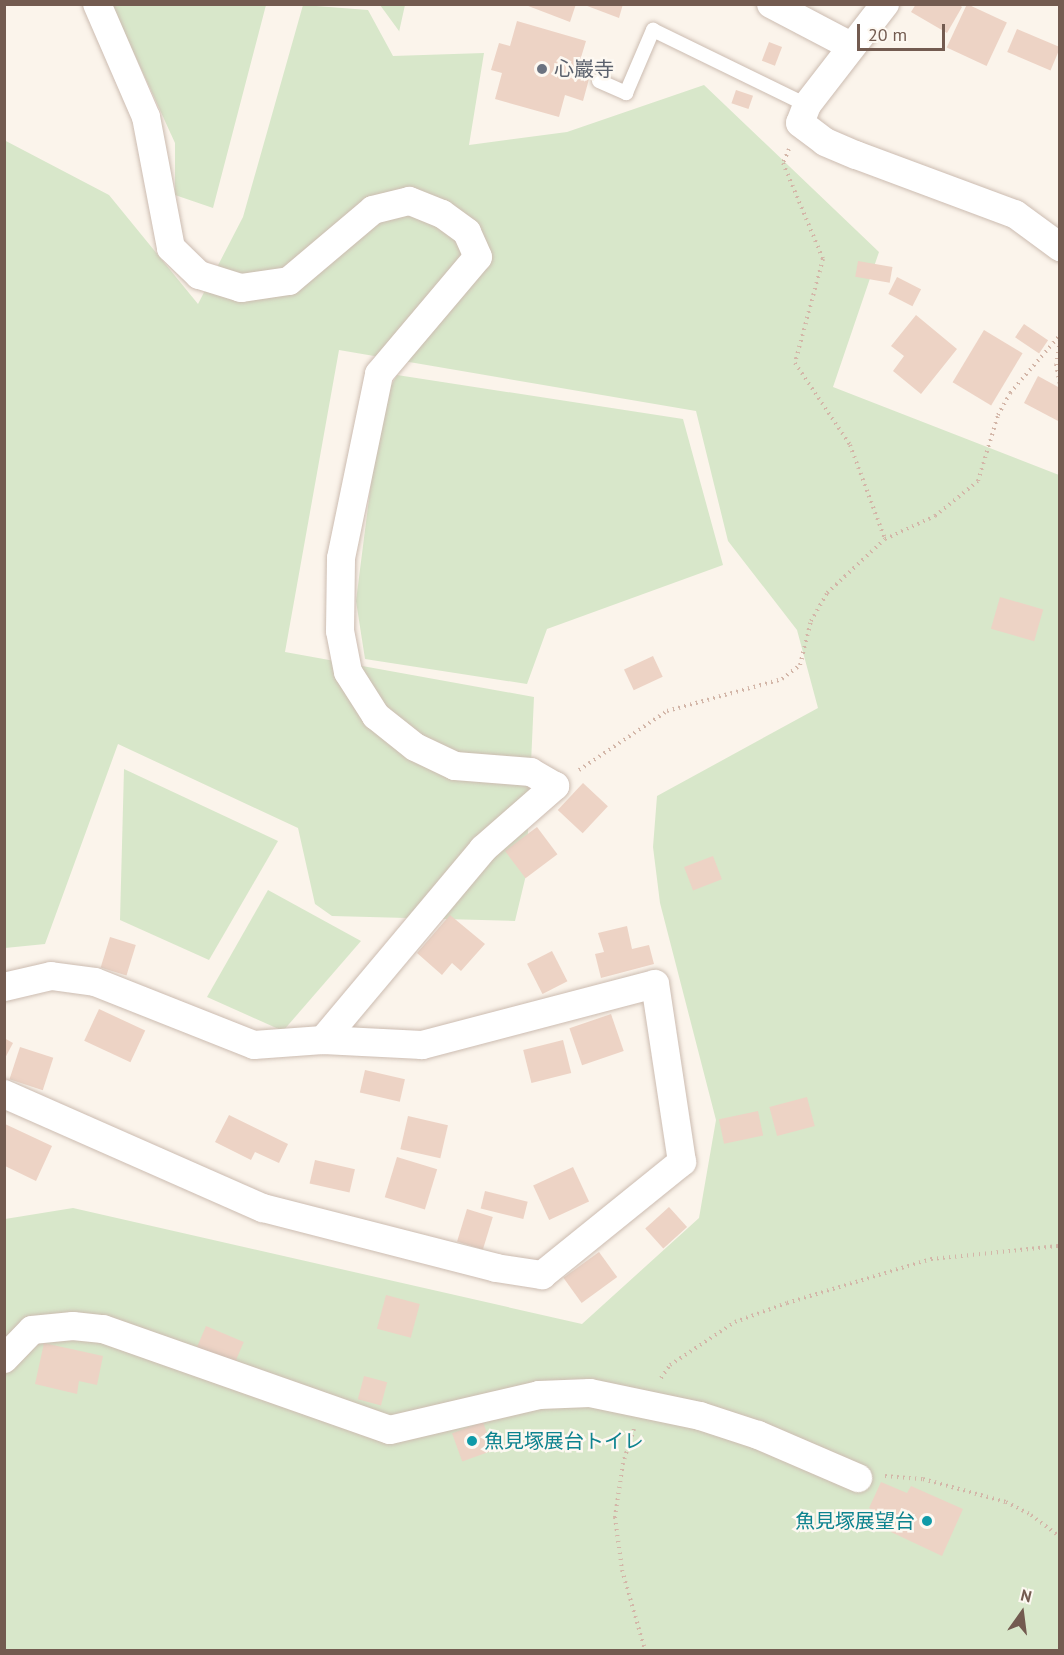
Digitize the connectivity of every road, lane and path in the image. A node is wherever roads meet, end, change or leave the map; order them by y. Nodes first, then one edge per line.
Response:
1 (97, 4) edge
2 (771, 4) edge
3 (885, 4) edge
4 (851, 46) junction
5 (599, 81) dead end
6 (803, 114) junction
7 (1059, 247) edge
8 (1059, 335) edge
9 (1059, 340) edge
10 (1059, 384) edge
11 (885, 539) junction
12 (555, 786) junction
13 (4, 987) edge
14 (323, 1040) junction
15 (4, 1094) edge
16 (1059, 1246) edge
17 (4, 1359) edge
18 (642, 1404) junction
19 (858, 1478) joint
20 (1059, 1537) edge
21 (645, 1650) edge

1 - 12 street
2 - 4 street
3 - 4 street
4 - 6 street
5 - 6 lane
6 - 7 street
6 - 11 path
8 - 11 path
9 - 10 path
11 - 12 path
12 - 14 street
13 - 14 street
14 - 15 street
16 - 18 path
17 - 18 street
18 - 19 street
18 - 21 path
19 - 20 path

